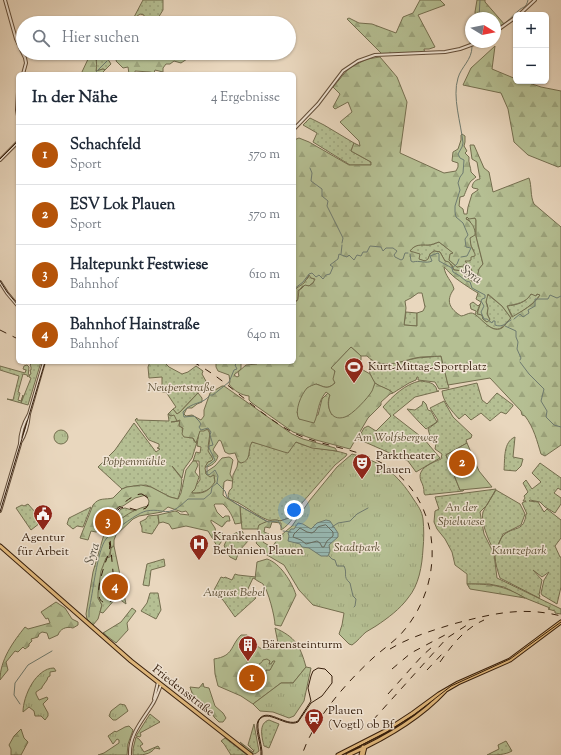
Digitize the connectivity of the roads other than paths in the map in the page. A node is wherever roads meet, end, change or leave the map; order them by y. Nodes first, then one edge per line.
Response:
1 (6, 0) edge
2 (535, 0) edge
3 (522, 12) edge
4 (513, 19) edge
5 (501, 28) edge
6 (16, 39) edge
7 (465, 47) edge
8 (25, 60) edge
9 (24, 72) edge
10 (296, 127) edge
11 (16, 144) edge
12 (0, 160) edge
13 (0, 282) edge
14 (16, 304) edge
15 (43, 364) edge
16 (0, 511) edge
17 (0, 546) edge
18 (560, 622) edge
19 (158, 682) junction
20 (162, 685) junction
21 (154, 700) junction
22 (364, 746) junction
23 (355, 752) junction
24 (251, 754) edge
25 (130, 755) edge
26 (338, 755) edge
27 (348, 755) edge
28 (361, 755) edge

1 - 6 street
2 - 3 street
4 - 5 street
7 - 10 street
8 - 9 street
11 - 12 street
13 - 14 street
15 - 16 street
17 - 19 main road, Friedensstraße
18 - 22 main road
19 - 20 main road, Friedensstraße
19 - 21 street
20 - 21 street
20 - 24 main road, Friedensstraße
21 - 25 street
22 - 23 main road
22 - 26 main road
22 - 28 main road
23 - 27 main road
23 - 28 main road

